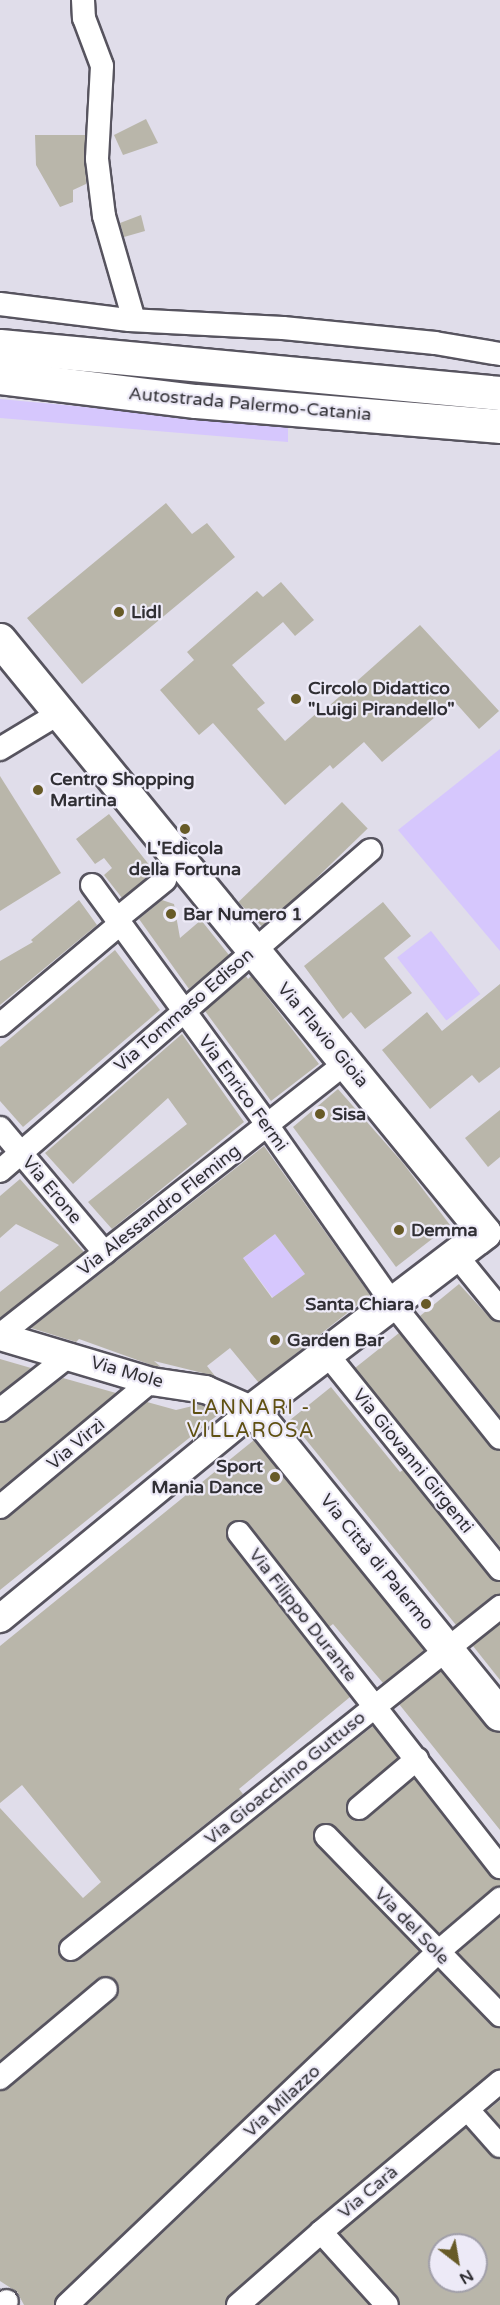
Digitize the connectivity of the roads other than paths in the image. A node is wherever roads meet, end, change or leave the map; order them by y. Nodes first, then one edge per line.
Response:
1 (84, 0) edge
2 (0, 304) edge
3 (134, 320) junction
4 (0, 345) edge
5 (500, 354) edge
6 (0, 377) edge
7 (500, 393) edge
8 (500, 426) edge
9 (0, 640) edge
10 (58, 714) junction
11 (0, 749) edge
12 (369, 850) dead end
13 (165, 880) dead end
14 (92, 885) dead end
15 (118, 922) junction
16 (253, 950) junction
17 (183, 1011) junction
18 (0, 1025) edge
19 (346, 1063) junction
20 (267, 1125) junction
21 (0, 1128) edge
22 (21, 1153) junction
23 (0, 1171) edge
24 (492, 1232) edge
25 (105, 1253) junction
26 (456, 1255) junction
27 (393, 1304) junction
28 (500, 1310) edge
29 (0, 1335) edge
30 (327, 1354) junction
31 (70, 1355) junction
32 (151, 1381) junction
33 (0, 1410) edge
34 (253, 1410) junction
35 (500, 1438) edge
36 (0, 1507) edge
37 (239, 1533) dead end
38 (500, 1569) edge
39 (500, 1607) edge
40 (0, 1618) edge
41 (447, 1649) junction
42 (375, 1707) junction
43 (500, 1715) edge
44 (417, 1759) junction
45 (359, 1808) dead end
46 (326, 1836) dead end
47 (500, 1867) edge
48 (500, 1899) edge
49 (71, 1948) dead end
50 (438, 1952) junction
51 (106, 1989) dead end
52 (500, 2015) edge
53 (0, 2078) edge
54 (500, 2082) edge
55 (468, 2110) junction
56 (500, 2146) edge
57 (321, 2232) junction
58 (67, 2305) edge
59 (238, 2305) edge
60 (387, 2305) edge

1 - 3 street
2 - 3 street
3 - 5 street
4 - 7 highway, Autostrada Palermo-Catania
6 - 8 highway, Autostrada Palermo-Catania
9 - 10 main road, Via Flavio Gioia
10 - 11 street
10 - 16 main road, Via Flavio Gioia
12 - 16 street, Via Tommaso Edison
13 - 15 street
14 - 15 street, Via Enrico Fermi
15 - 17 street, Via Enrico Fermi
15 - 18 street
16 - 17 street, Via Tommaso Edison
16 - 19 main road, Via Flavio Gioia
17 - 20 street, Via Enrico Fermi
17 - 22 street, Via Tommaso Edison
19 - 20 street, Via Alessandro Fleming
19 - 24 main road, Via Flavio Gioia
20 - 25 street, Via Alessandro Fleming
20 - 27 street, Via Enrico Fermi
21 - 22 street, Via Erone
22 - 23 street, Via Tommaso Edison
22 - 25 street, Via Erone
24 - 26 main road
25 - 29 street, Via Alessandro Fleming
26 - 27 main road
26 - 28 street
27 - 30 main road
27 - 35 street, Via Enrico Fermi
29 - 31 street, Via Mole
30 - 34 main road
30 - 38 street, Via Giovanni Girgenti
31 - 32 street, Via Mole
31 - 33 street
32 - 34 street, Via Mole
32 - 36 street, Via Virzì
34 - 40 street
34 - 41 main road, Via Città di Palermo
37 - 42 street, Via Filippo Durante
39 - 41 street, Via Gioacchino Guttuso
41 - 42 street, Via Gioacchino Guttuso
41 - 43 main road, Via Città di Palermo
42 - 44 street, Via Filippo Durante
42 - 49 street, Via Gioacchino Guttuso
44 - 45 street
44 - 47 street, Via Filippo Durante
46 - 50 street, Via del Sole
48 - 50 street, Via Milazzo
50 - 52 street, Via del Sole
50 - 58 street, Via Milazzo
51 - 53 street
54 - 55 street, Via Carà
55 - 56 street
55 - 57 street, Via Carà
57 - 59 street, Via Carà
57 - 60 street

